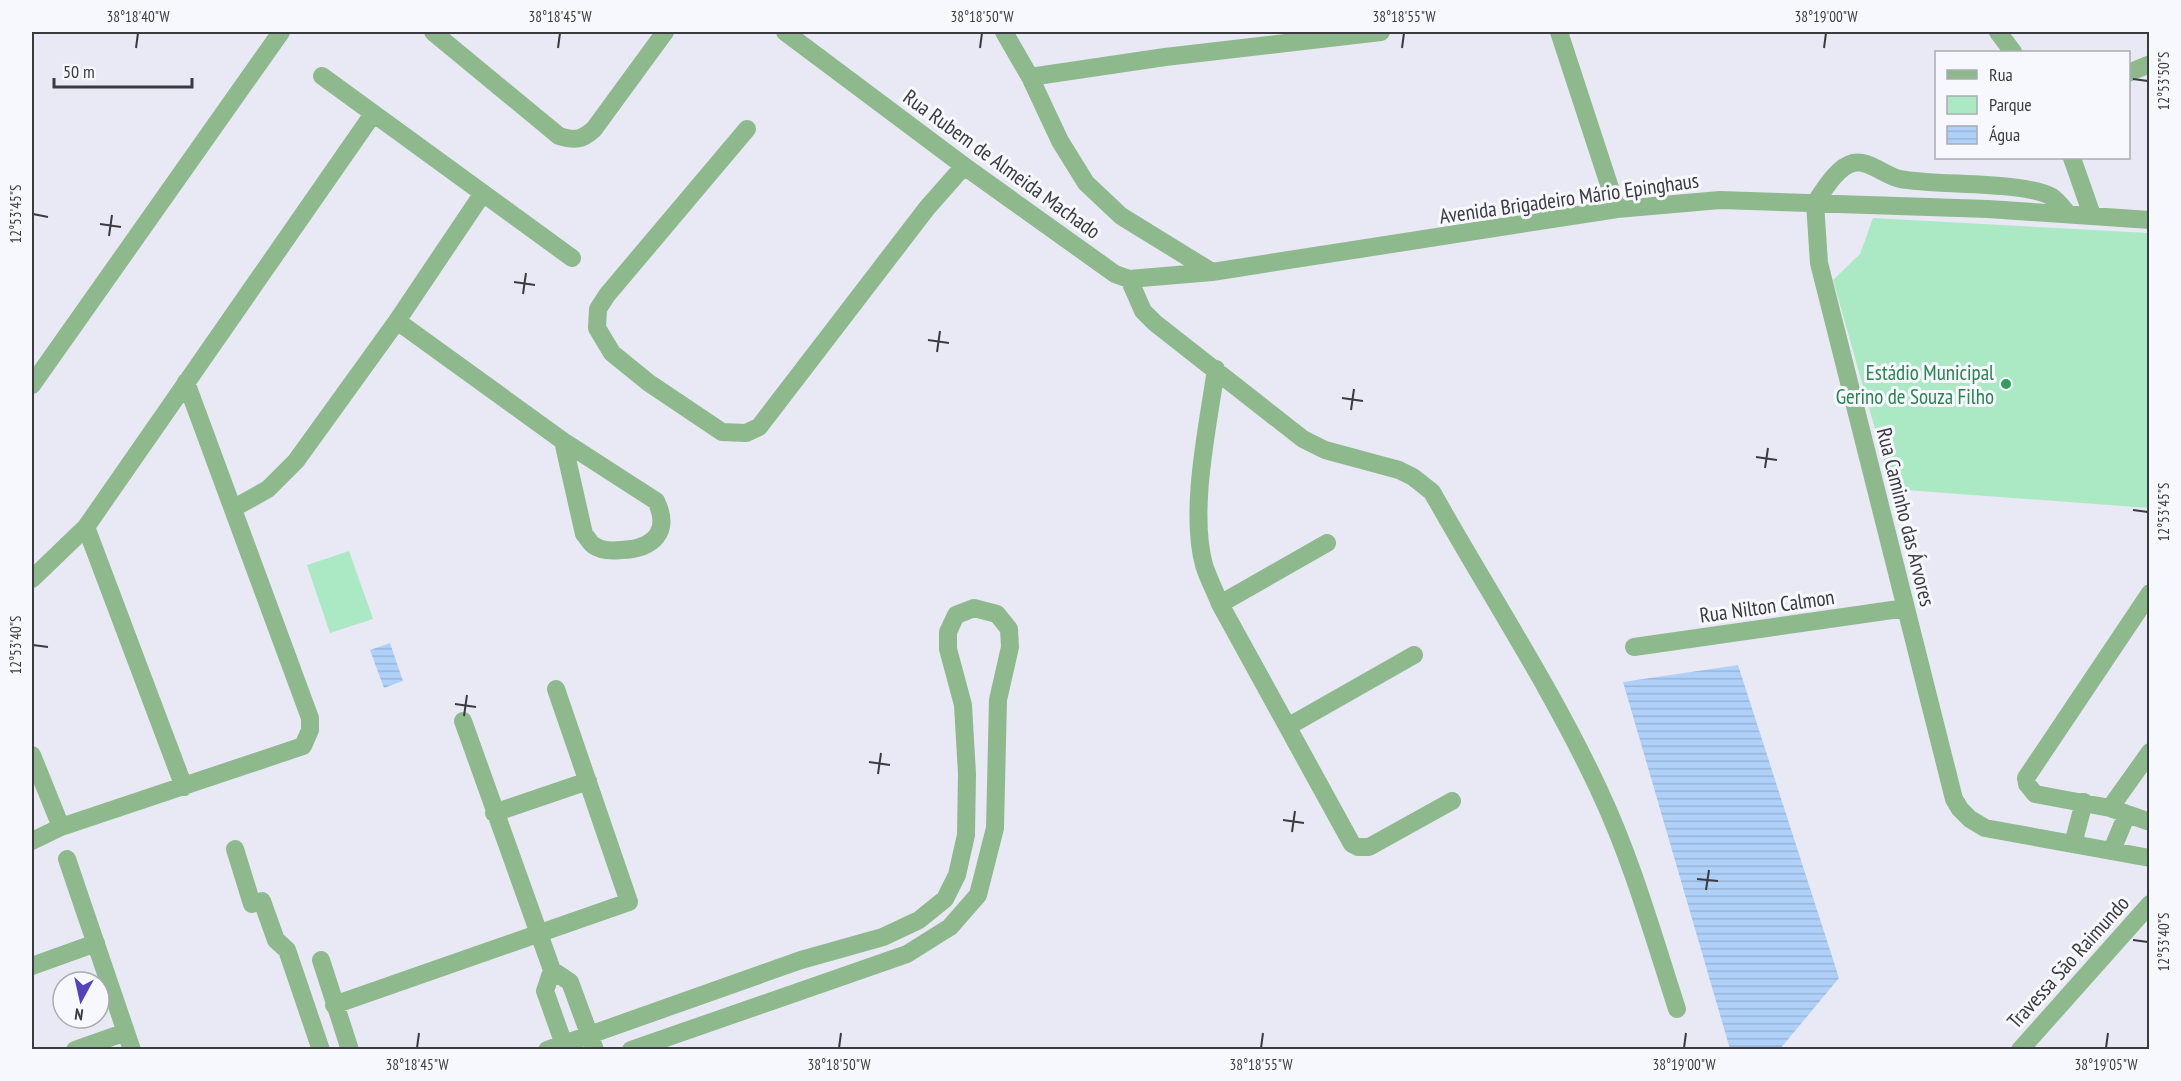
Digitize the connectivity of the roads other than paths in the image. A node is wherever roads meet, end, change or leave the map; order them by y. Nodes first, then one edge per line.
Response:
1 (281, 32) edge
2 (433, 32) edge
3 (665, 32) edge
4 (785, 32) edge
5 (1004, 32) edge
6 (1381, 32) edge
7 (1559, 32) edge
8 (1998, 32) edge
9 (452, 38) edge
10 (2012, 51) edge
11 (2150, 64) edge
12 (2130, 72) edge
13 (322, 76) dead end
14 (1030, 77) junction
15 (373, 114) junction
16 (747, 129) dead end
17 (2072, 159) edge
18 (964, 166) junction
19 (483, 193) junction
20 (1815, 203) junction
21 (1617, 209) junction
22 (2068, 214) junction
23 (2092, 215) junction
24 (2150, 220) edge
25 (572, 258) dead end
26 (1212, 272) junction
27 (1129, 279) junction
28 (397, 321) junction
29 (1216, 369) junction
30 (186, 382) junction
31 (32, 385) edge
32 (563, 441) junction
33 (234, 508) junction
34 (86, 526) junction
35 (1327, 543) dead end
36 (32, 579) edge
37 (2150, 593) edge
38 (1220, 603) junction
39 (1906, 608) junction
40 (1634, 647) dead end
41 (1414, 655) dead end
42 (556, 689) dead end
43 (463, 721) dead end
44 (1289, 726) junction
45 (2150, 752) edge
46 (32, 755) edge
47 (588, 781) junction
48 (184, 787) junction
49 (1452, 801) dead end
50 (2084, 802) junction
51 (2119, 811) junction
52 (494, 813) junction
53 (2150, 822) edge
54 (61, 827) junction
55 (32, 841) edge
56 (2073, 844) junction
57 (235, 849) dead end
58 (2112, 850) junction
59 (2150, 858) edge
60 (67, 859) dead end
61 (2150, 904) edge
62 (539, 936) junction
63 (96, 943) junction
64 (321, 960) dead end
65 (32, 966) edge
66 (552, 970) junction
67 (334, 1005) junction
68 (1677, 1009) dead end
69 (126, 1032) junction
70 (592, 1042) edge
71 (672, 1043) edge
72 (559, 1048) edge
73 (75, 1050) edge
74 (132, 1050) edge
75 (321, 1050) edge
76 (350, 1050) edge
77 (632, 1050) edge
78 (2020, 1050) edge

1 - 31 street
2 - 9 street
3 - 9 street
4 - 18 street, Rua Rubem de Almeida Machado
5 - 14 street
6 - 14 street
7 - 21 street
8 - 10 street
11 - 12 street
13 - 15 street
14 - 26 street
15 - 19 street
15 - 30 street
16 - 18 street
17 - 23 street
18 - 27 street, Rua Rubem de Almeida Machado
19 - 25 street
19 - 28 street
20 - 21 street, Avenida Brigadeiro Mário Epinghaus
20 - 22 street, Avenida Brigadeiro Mário Epinghaus
20 - 22 street
20 - 39 street, Rua Caminho das Árvores
21 - 26 street, Avenida Brigadeiro Mário Epinghaus
22 - 23 street, Avenida Brigadeiro Mário Epinghaus
23 - 24 street, Avenida Brigadeiro Mário Epinghaus
26 - 27 street
27 - 29 street
28 - 32 street
28 - 33 street
29 - 38 street
29 - 68 street
30 - 33 street
30 - 34 street
32 - 32 street
33 - 48 street
34 - 36 street
34 - 48 street
35 - 38 street
37 - 50 street
38 - 44 street
39 - 40 street, Rua Nilton Calmon
39 - 56 street, Rua Caminho das Árvores
41 - 44 street
42 - 47 street
43 - 52 street
44 - 49 street
45 - 51 street
46 - 54 street
47 - 52 street
47 - 62 street
48 - 54 street
50 - 51 street
50 - 56 street
51 - 53 street
51 - 58 street
52 - 62 street
54 - 55 street
56 - 58 street
57 - 75 street
58 - 59 street
60 - 63 street
61 - 78 street, Travessa São Raimundo
62 - 66 street
62 - 67 street
63 - 65 street
63 - 69 street
64 - 67 street
66 - 70 street
66 - 72 street
67 - 76 street
69 - 73 street
69 - 74 street
70 - 71 street
70 - 72 street
71 - 77 street

